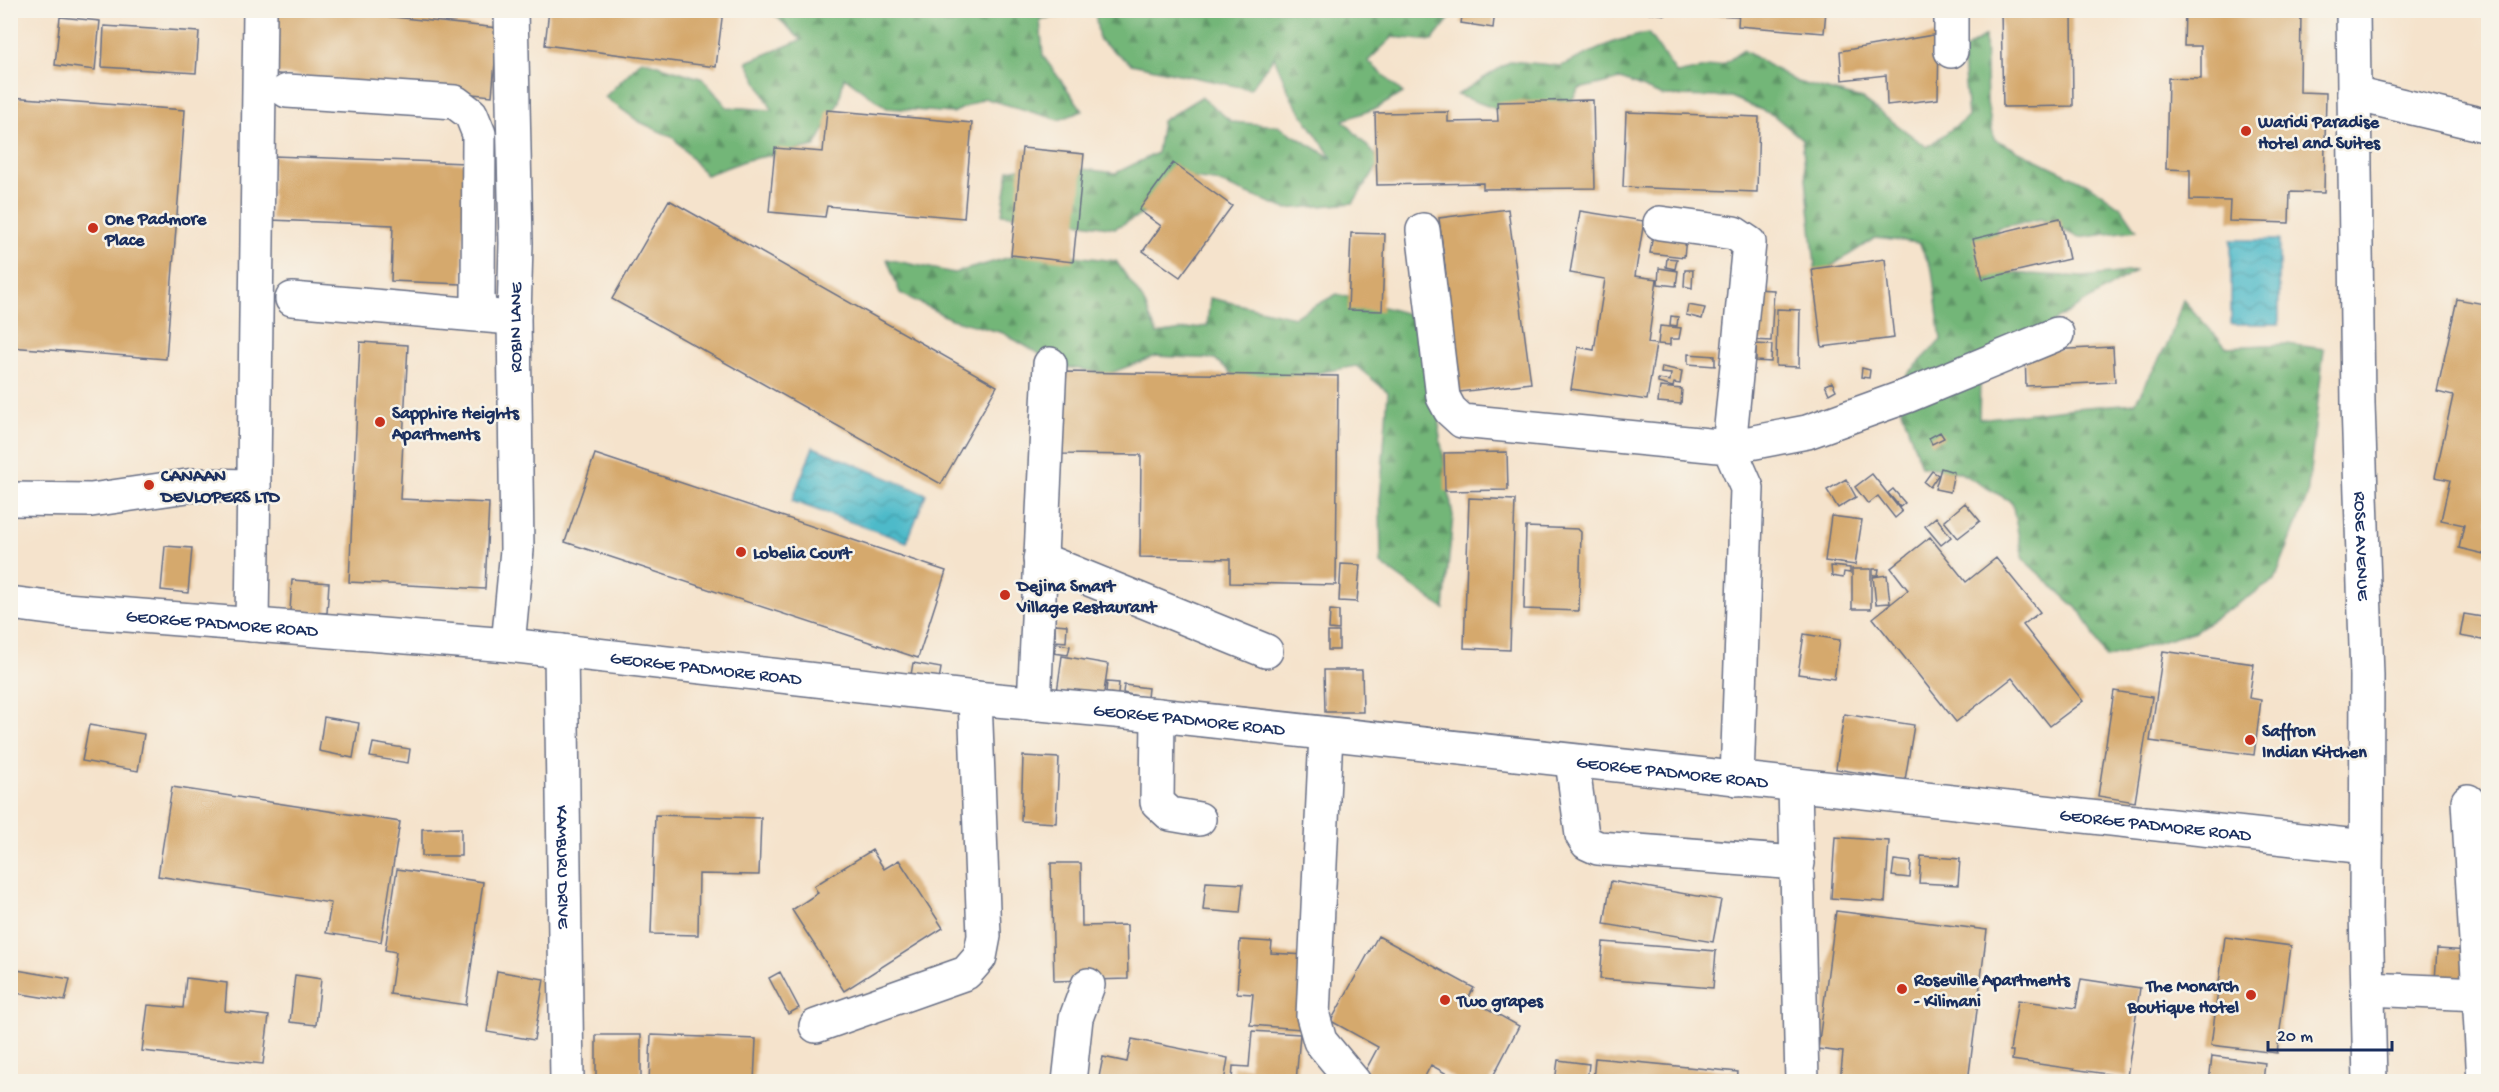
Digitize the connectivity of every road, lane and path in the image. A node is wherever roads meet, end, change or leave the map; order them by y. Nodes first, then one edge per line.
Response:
1 (260, 10) edge
2 (512, 10) edge
3 (1951, 10) edge
4 (2353, 10) edge
5 (1951, 51) dead end
6 (287, 91) dead end
7 (2354, 94) junction
8 (2488, 126) edge
9 (1660, 223) dead end
10 (1423, 230) dead end
11 (292, 299) dead end
12 (481, 315) junction
13 (514, 319) junction
14 (2057, 334) dead end
15 (1050, 364) dead end
16 (1729, 447) junction
17 (254, 486) junction
18 (10, 499) edge
19 (1040, 559) junction
20 (10, 603) edge
21 (252, 625) junction
22 (508, 645) junction
23 (561, 651) junction
24 (1266, 651) dead end
25 (975, 698) junction
26 (1034, 704) junction
27 (1158, 716) junction
28 (1326, 734) junction
29 (1572, 761) junction
30 (1737, 778) junction
31 (1795, 785) junction
32 (2468, 801) dead end
33 (1199, 819) dead end
34 (2366, 848) junction
35 (1798, 863) junction
36 (1088, 985) dead end
37 (2368, 989) junction
38 (2479, 994) junction
39 (816, 1026) dead end
40 (567, 1082) edge
41 (1069, 1082) edge
42 (1354, 1082) edge
43 (1802, 1082) edge
44 (2370, 1082) edge
45 (2484, 1082) edge

1 - 17 street
2 - 13 street, ROBIN LANE
3 - 5 street
4 - 7 street, ROSE AVENUE
6 - 12 street
7 - 8 street
7 - 34 street, ROSE AVENUE
9 - 16 street
10 - 16 street
11 - 12 street
12 - 13 street
13 - 22 street, ROBIN LANE
14 - 16 street
15 - 19 street
16 - 30 street
17 - 18 street
17 - 21 street
19 - 24 street
19 - 26 street
20 - 21 street, GEORGE PADMORE ROAD
21 - 22 street, GEORGE PADMORE ROAD
22 - 23 street, GEORGE PADMORE ROAD
23 - 25 street, GEORGE PADMORE ROAD
23 - 40 street, KAMBURU DRIVE
25 - 26 street, GEORGE PADMORE ROAD
25 - 39 street
26 - 27 street, GEORGE PADMORE ROAD
27 - 28 street, GEORGE PADMORE ROAD
27 - 33 street
28 - 29 street, GEORGE PADMORE ROAD
28 - 42 street
29 - 30 street, GEORGE PADMORE ROAD
29 - 35 street
30 - 31 street, GEORGE PADMORE ROAD
31 - 34 street, GEORGE PADMORE ROAD
31 - 35 street
32 - 38 street
34 - 37 street, ROSE AVENUE
35 - 43 street
36 - 41 street
37 - 38 street
37 - 44 street, ROSE AVENUE
38 - 45 street

